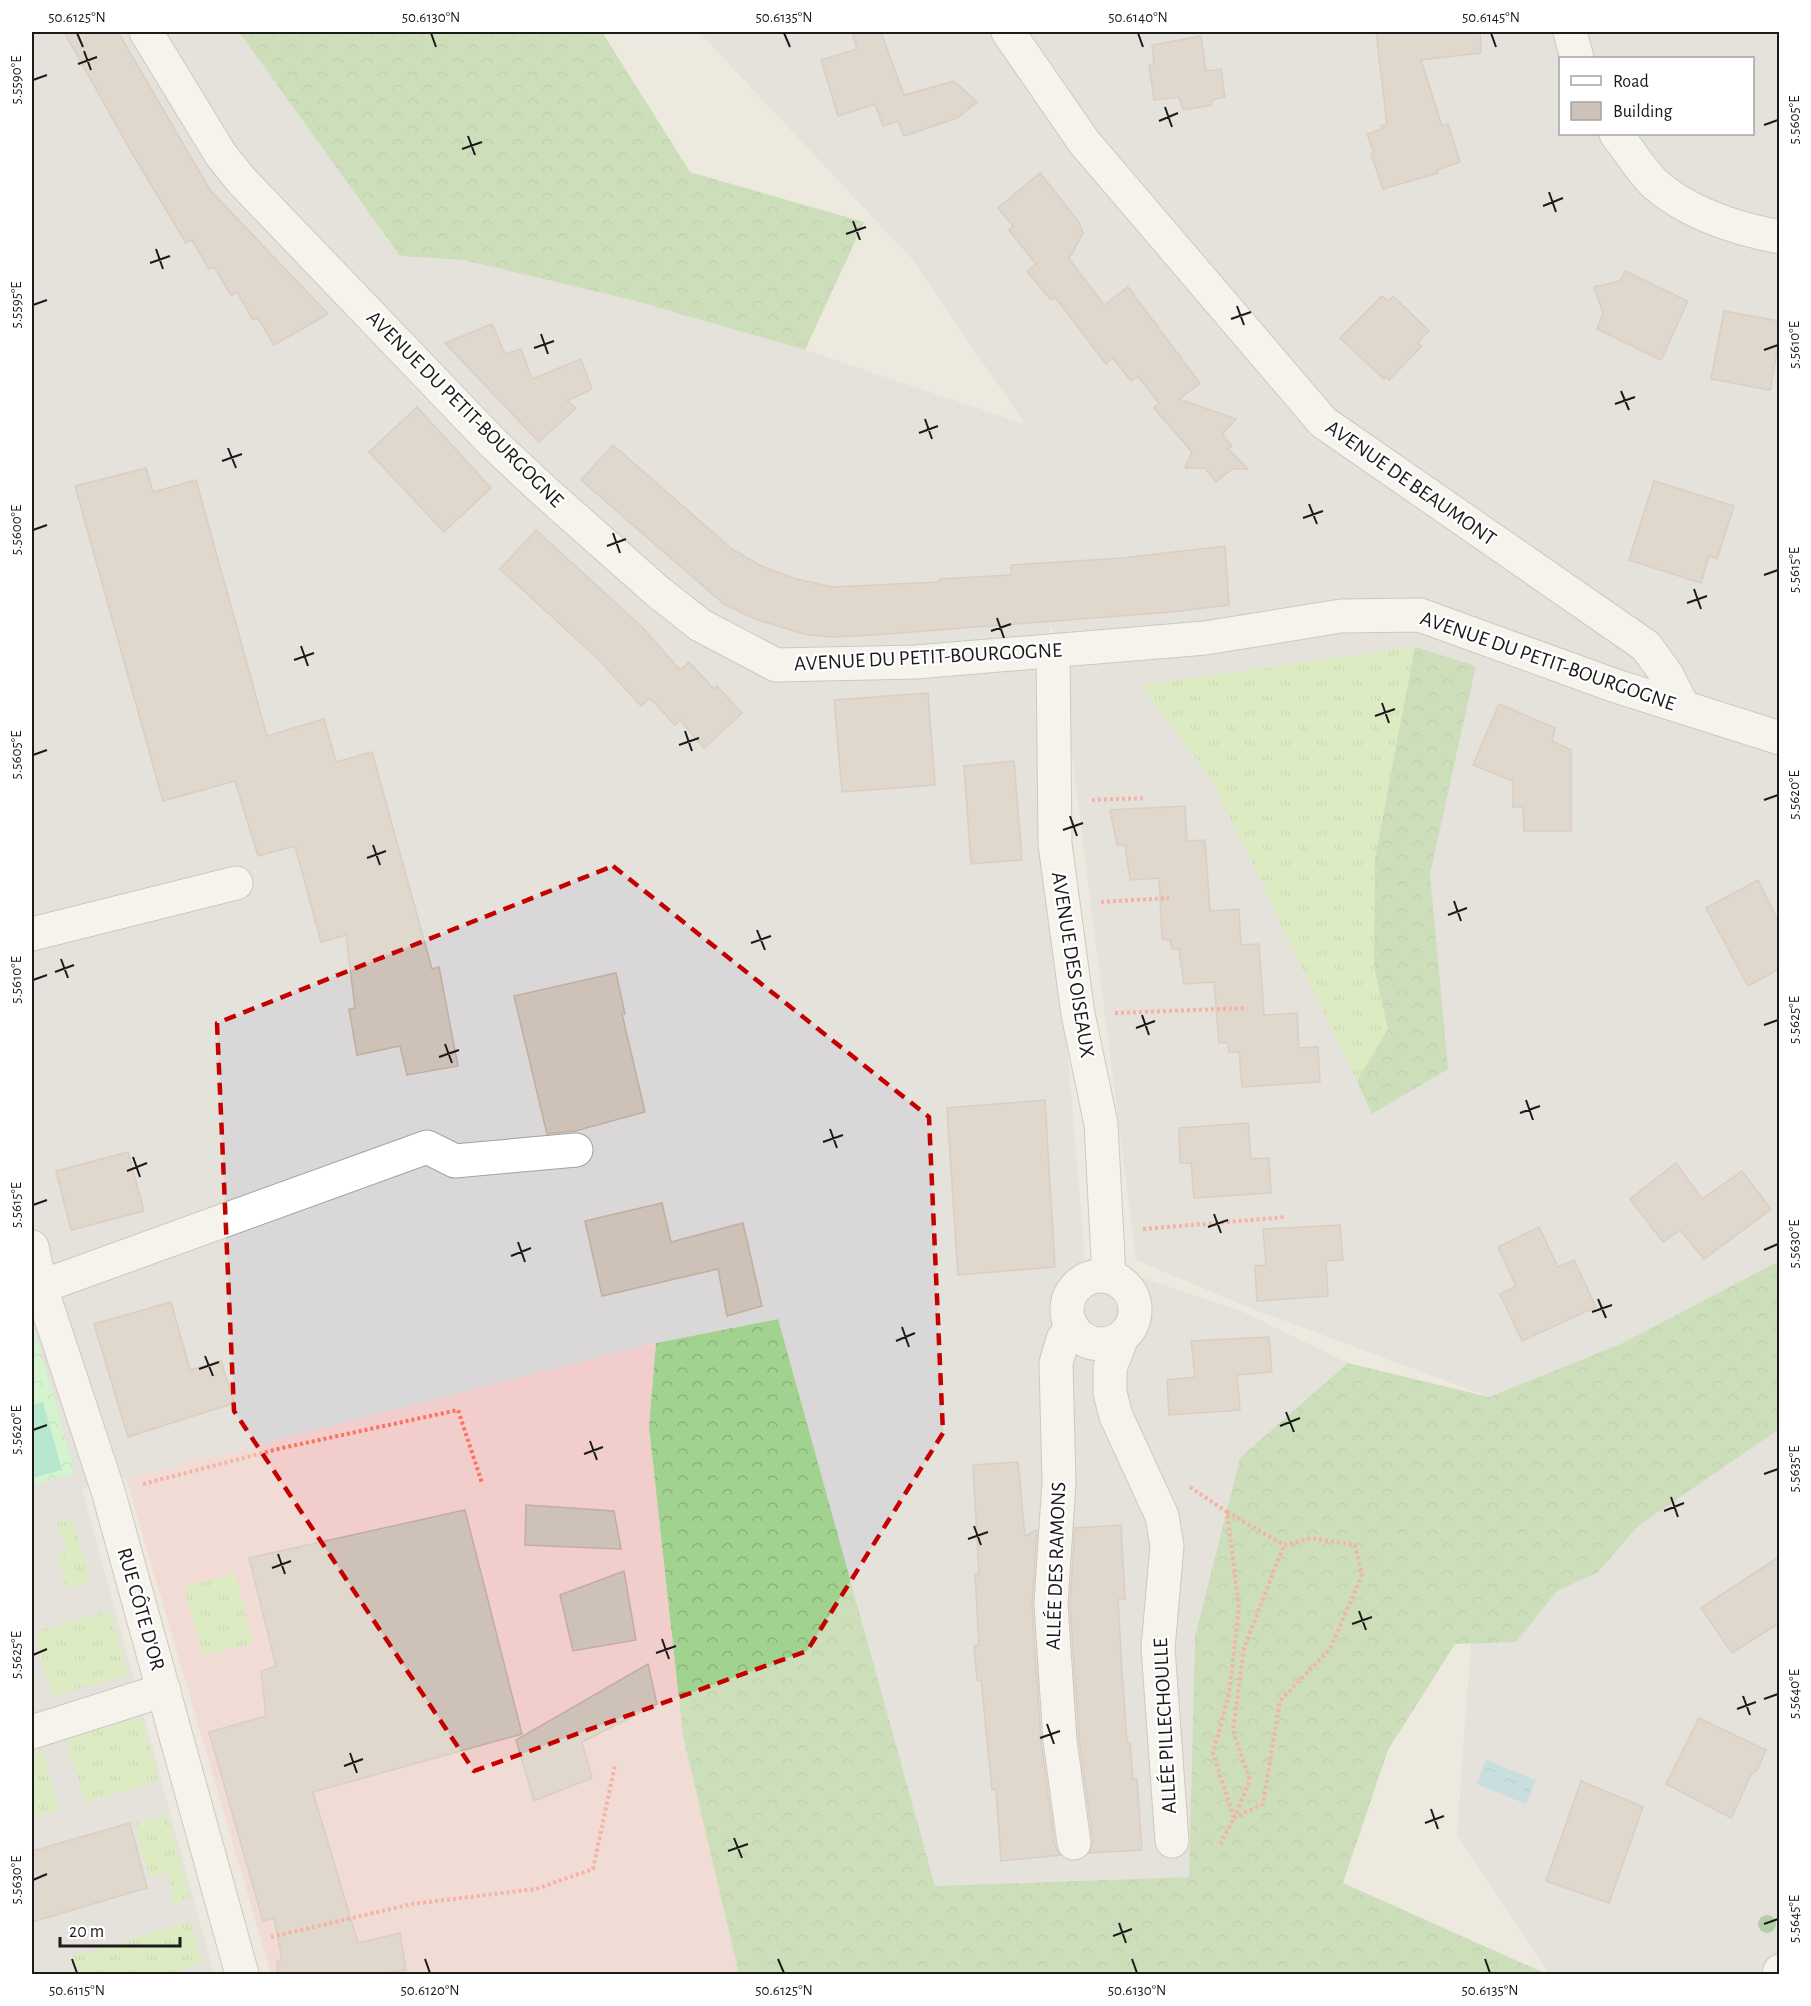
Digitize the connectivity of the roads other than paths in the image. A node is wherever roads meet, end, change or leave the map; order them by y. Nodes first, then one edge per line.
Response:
1 (146, 32) edge
2 (1008, 32) edge
3 (1570, 32) edge
4 (1577, 57) edge
5 (1617, 135) edge
6 (1779, 237) edge
7 (1053, 651) junction
8 (1683, 707) junction
9 (1779, 738) edge
10 (236, 883) dead end
11 (32, 934) edge
12 (576, 1150) dead end
13 (32, 1246) edge
14 (1109, 1277) junction
15 (36, 1289) edge
16 (1073, 1328) junction
17 (1122, 1337) junction
18 (164, 1690) junction
19 (32, 1732) edge
20 (1172, 1841) dead end
21 (1074, 1843) dead end
22 (238, 1962) edge

1 - 7 street, AVENUE DU PETIT-BOURGOGNE
2 - 8 street, AVENUE DE BEAUMONT
3 - 4 street
5 - 6 street
7 - 8 street, AVENUE DU PETIT-BOURGOGNE
7 - 14 street, AVENUE DES OISEAUX
8 - 9 street, AVENUE DU PETIT-BOURGOGNE
10 - 11 street
12 - 15 street
13 - 15 street, RUE CÔTE D'OR
14 - 16 street
14 - 17 street
15 - 18 street, RUE CÔTE D'OR
16 - 17 street
16 - 21 street, ALLÉE DES RAMONS
17 - 20 street, ALLÉE PILLECHOULLE
18 - 19 street
18 - 22 street, RUE CÔTE D'OR

